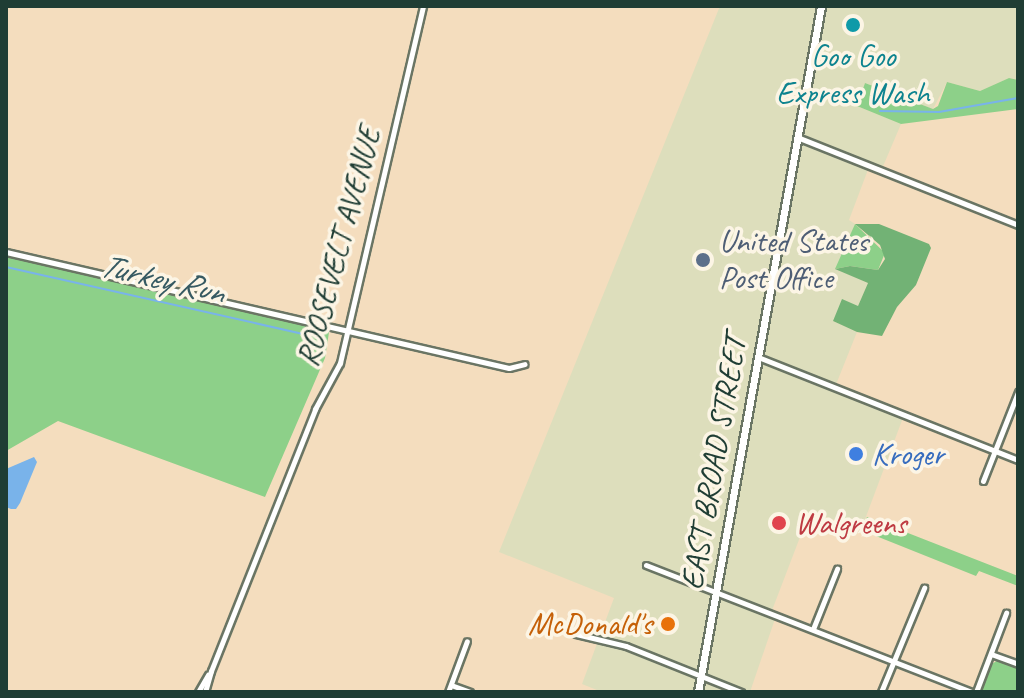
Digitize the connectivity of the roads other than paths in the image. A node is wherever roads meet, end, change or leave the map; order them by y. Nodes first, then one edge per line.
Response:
1 (423, 6) edge
2 (821, 6) edge
3 (797, 137) junction
4 (1018, 225) edge
5 (6, 252) edge
6 (349, 332) junction
7 (758, 357) junction
8 (525, 364) dead end
9 (1018, 392) edge
10 (994, 451) junction
11 (1018, 460) edge
12 (983, 481) dead end
13 (646, 565) dead end
14 (837, 569) dead end
15 (924, 588) dead end
16 (715, 592) junction
17 (1006, 613) dead end
18 (813, 629) junction
19 (576, 634) dead end
20 (467, 641) dead end
21 (991, 654) junction
22 (894, 661) junction
23 (1018, 664) edge
24 (211, 671) junction
25 (701, 676) junction
26 (451, 685) junction
27 (198, 692) edge
28 (205, 692) edge
29 (448, 692) edge
30 (470, 692) edge
31 (698, 692) edge
32 (741, 692) edge
33 (881, 692) edge
34 (974, 692) edge

1 - 6 street, ROOSEVELT AVENUE
2 - 3 main road, EAST BROAD STREET
3 - 4 street
3 - 7 main road, EAST BROAD STREET
5 - 6 street
6 - 8 street
6 - 24 street, ROOSEVELT AVENUE
7 - 10 street
7 - 16 main road, EAST BROAD STREET
9 - 10 street
10 - 11 street
10 - 12 street
13 - 16 street
14 - 18 street
15 - 22 street
16 - 18 street
16 - 25 main road, EAST BROAD STREET
17 - 21 street
18 - 22 street
19 - 25 street
20 - 26 street
21 - 23 street
21 - 34 street
22 - 33 street
22 - 34 street
24 - 27 street, ROOSEVELT AVENUE
24 - 28 street, ROOSEVELT AVENUE
25 - 31 main road, EAST BROAD STREET
25 - 32 street
26 - 29 street
26 - 30 street

